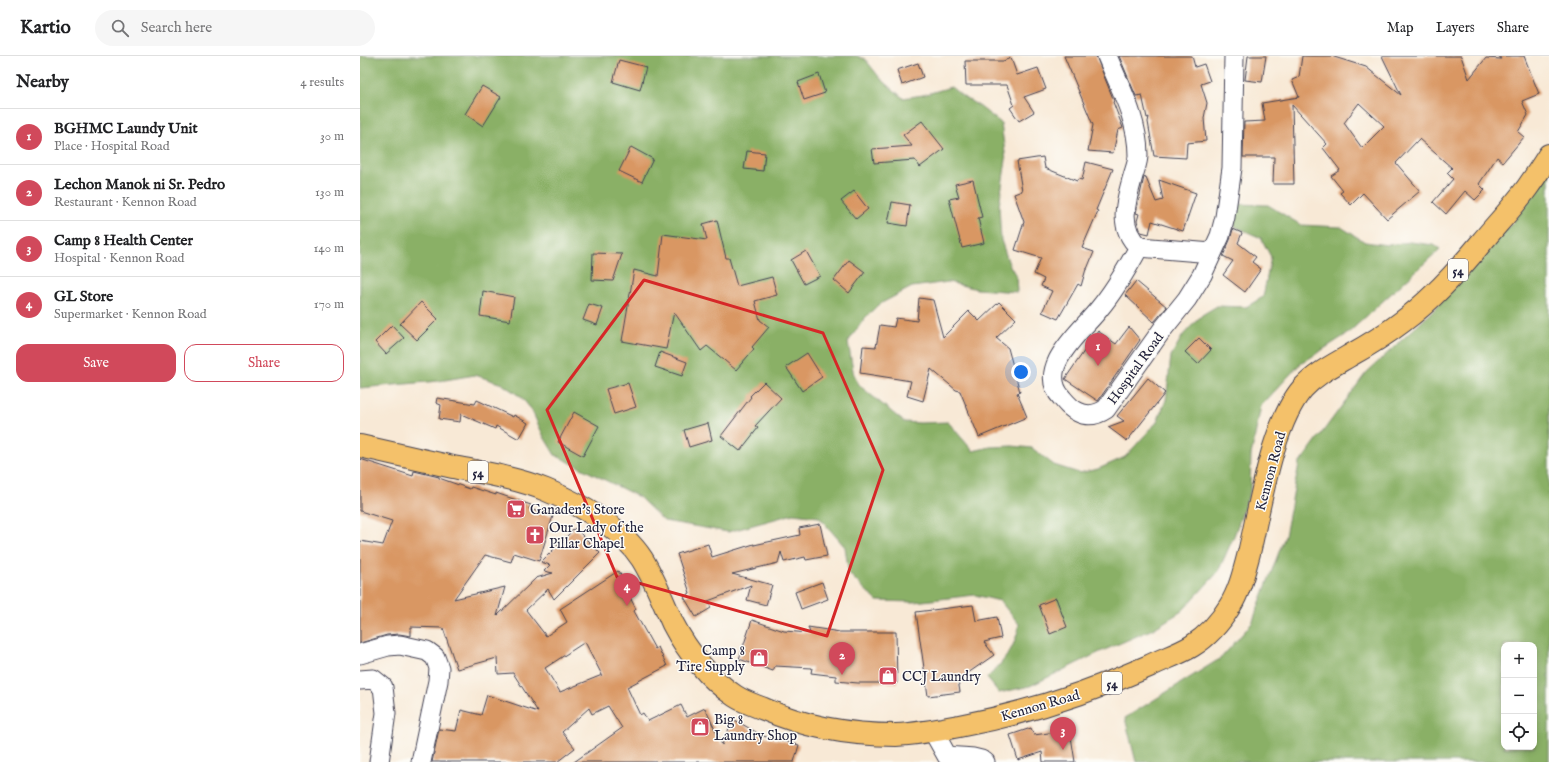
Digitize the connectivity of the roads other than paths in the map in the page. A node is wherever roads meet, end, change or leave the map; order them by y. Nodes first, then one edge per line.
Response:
1 (1107, 56) edge
2 (1234, 56) edge
3 (1549, 155) edge
4 (1139, 247) junction
5 (1212, 253) junction
6 (360, 446) edge
7 (360, 654) edge
8 (360, 680) edge
9 (933, 731) junction
10 (379, 762) edge
11 (422, 762) edge
12 (985, 762) edge

1 - 4 street
2 - 5 street, Hospital Road
3 - 9 highway, Kennon Road / 54
4 - 5 street
4 - 5 street, Hospital Road
6 - 9 highway, Kennon Road / 54
7 - 11 street
8 - 10 street
9 - 12 street

